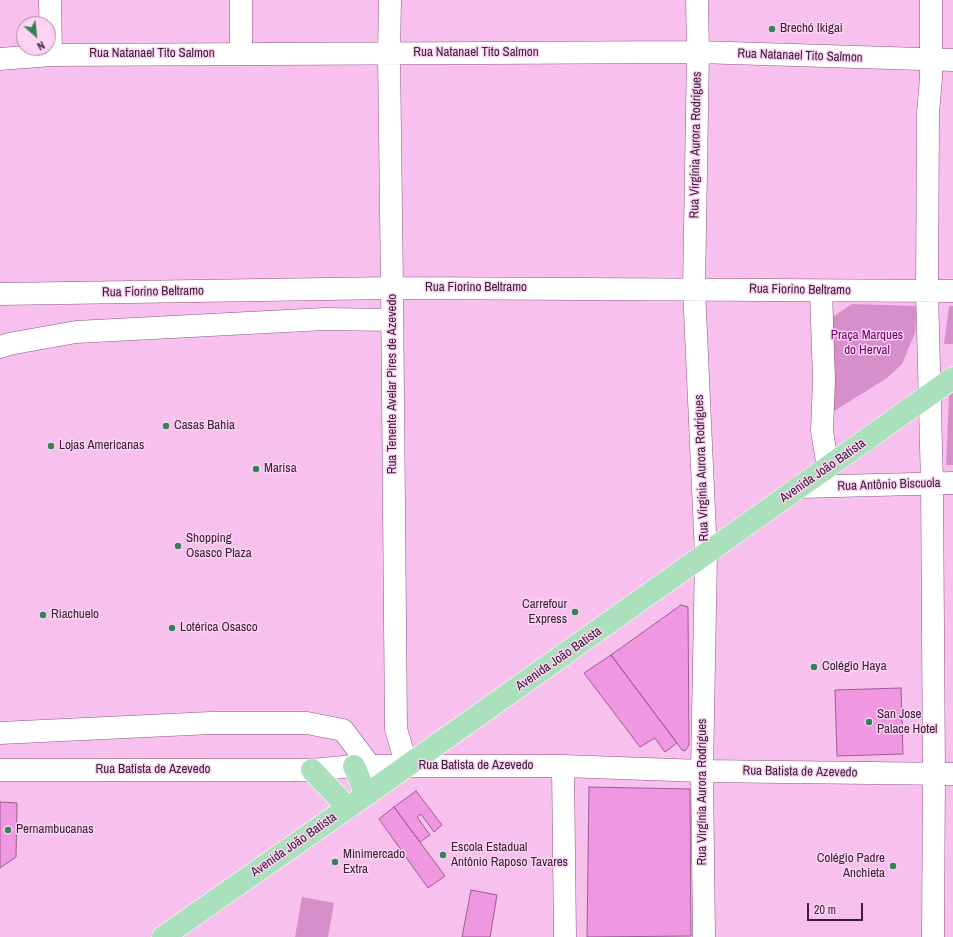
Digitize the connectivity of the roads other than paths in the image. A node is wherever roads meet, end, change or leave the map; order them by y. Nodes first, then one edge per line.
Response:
1 (50, 0) edge
2 (242, 0) edge
3 (390, 0) edge
4 (697, 0) edge
5 (932, 0) edge
6 (50, 16) edge
7 (698, 52) junction
8 (56, 54) edge
9 (241, 54) junction
10 (389, 54) junction
11 (31, 56) edge
12 (0, 59) edge
13 (931, 59) junction
14 (953, 60) edge
15 (392, 288) junction
16 (694, 289) junction
17 (821, 290) junction
18 (953, 291) edge
19 (927, 292) junction
20 (0, 294) edge
21 (392, 320) junction
22 (0, 347) edge
23 (953, 378) edge
24 (929, 396) junction
25 (828, 468) junction
26 (953, 483) edge
27 (932, 484) junction
28 (800, 487) junction
29 (706, 554) junction
30 (0, 733) edge
31 (362, 766) junction
32 (407, 766) junction
33 (563, 766) junction
34 (10, 770) edge
35 (312, 770) junction
36 (702, 771) junction
37 (944, 774) edge
38 (357, 802) junction
39 (163, 937) edge
40 (565, 937) edge
41 (704, 937) edge
42 (933, 937) edge

1 - 6 street
2 - 9 street
3 - 10 street, Rua Tenente Avelar Pires de Azevedo
4 - 7 street, Rua Virgínia Aurora Rodrigues
5 - 13 street
7 - 10 street, Rua Natanael Tito Salmon
7 - 13 street, Rua Natanael Tito Salmon
7 - 16 street, Rua Virgínia Aurora Rodrigues
8 - 9 street, Rua Natanael Tito Salmon
9 - 10 street, Rua Natanael Tito Salmon
10 - 15 street, Rua Tenente Avelar Pires de Azevedo
11 - 12 street, Rua Natanael Tito Salmon
13 - 14 street, Rua Natanael Tito Salmon
13 - 19 street
15 - 16 street, Rua Fiorino Beltramo
15 - 20 street, Rua Fiorino Beltramo
15 - 21 street, Rua Tenente Avelar Pires de Azevedo
16 - 17 street, Rua Fiorino Beltramo
16 - 29 street, Rua Virgínia Aurora Rodrigues
17 - 19 street, Rua Fiorino Beltramo
17 - 25 street
18 - 19 street, Rua Fiorino Beltramo
19 - 24 street
21 - 22 street
21 - 32 street, Rua Tenente Avelar Pires de Azevedo
23 - 24 main road, Avenida João Batista
24 - 25 main road, Avenida João Batista
24 - 27 street
25 - 28 main road, Avenida João Batista
26 - 27 street, Rua Antônio Biscuola
27 - 28 street, Rua Antônio Biscuola
27 - 37 street
28 - 29 main road, Avenida João Batista
29 - 32 main road, Avenida João Batista
29 - 36 street, Rua Virgínia Aurora Rodrigues
30 - 31 street
31 - 32 street, Rua Batista de Azevedo
31 - 35 street, Rua Batista de Azevedo
31 - 38 main road
32 - 33 street, Rua Batista de Azevedo
32 - 38 main road, Avenida João Batista
33 - 36 street, Rua Batista de Azevedo
33 - 40 street
34 - 35 street, Rua Batista de Azevedo
35 - 38 main road
36 - 37 street, Rua Batista de Azevedo
36 - 41 street, Rua Virgínia Aurora Rodrigues
37 - 42 street
38 - 39 main road, Avenida João Batista

